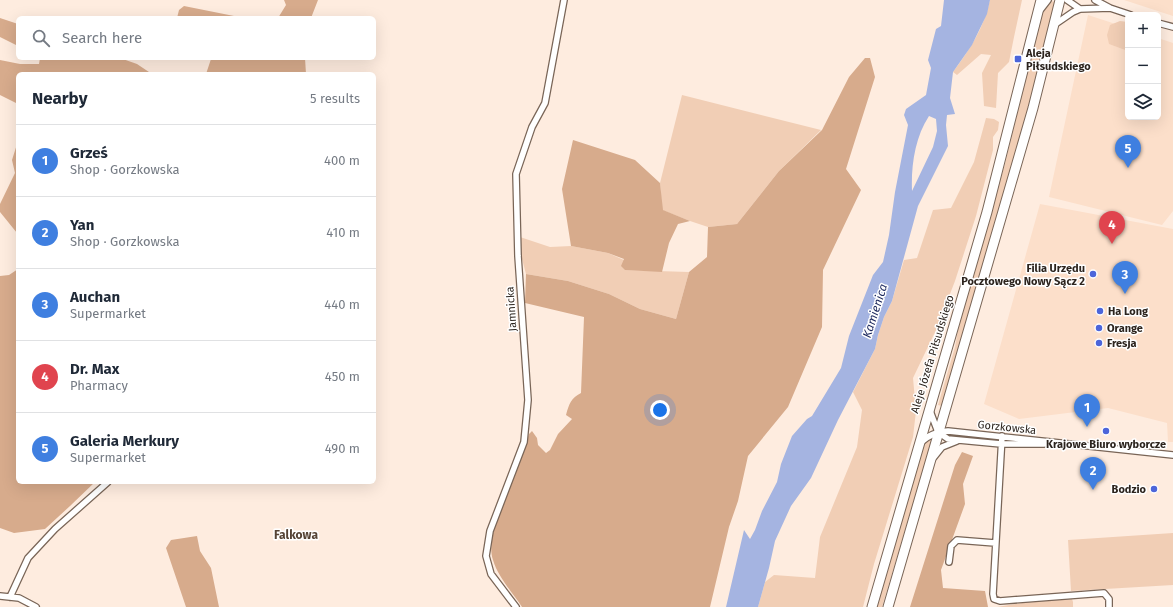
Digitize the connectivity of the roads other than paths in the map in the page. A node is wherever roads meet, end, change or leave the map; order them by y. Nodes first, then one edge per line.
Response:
1 (1041, 0) edge
2 (1048, 0) edge
3 (1060, 0) edge
4 (1067, 0) edge
5 (1095, 0) edge
6 (562, 1) edge
7 (1110, 8) junction
8 (1080, 9) junction
9 (1125, 13) edge
10 (1037, 14) junction
11 (1161, 24) edge
12 (1054, 25) junction
13 (1173, 27) edge
14 (930, 406) junction
15 (941, 422) junction
16 (948, 431) junction
17 (938, 432) junction
18 (1002, 436) junction
19 (958, 441) junction
20 (1001, 444) junction
21 (1075, 445) junction
22 (918, 446) junction
23 (1173, 455) edge
24 (929, 464) junction
25 (106, 484) edge
26 (995, 543) junction
27 (949, 562) dead end
28 (0, 596) edge
29 (10, 597) junction
30 (36, 607) edge
31 (516, 607) edge
32 (872, 607) edge
33 (888, 607) edge
34 (1109, 607) edge

1 - 10 main road, Aleje Józefa Piłsudskiego
2 - 10 street, Aleje Józefa Piłsudskiego
3 - 12 main road
4 - 8 street
5 - 7 street
6 - 31 street, Jamnicka
7 - 8 street
7 - 9 street
8 - 12 street
10 - 14 main road, Aleje Józefa Piłsudskiego
11 - 13 street
12 - 15 main road
14 - 17 street
14 - 22 main road, Aleje Józefa Piłsudskiego
15 - 16 street
15 - 17 main road
16 - 17 street, Gorzkowska
16 - 18 street, Gorzkowska
17 - 19 street, Gorzkowska
17 - 22 street, Gorzkowska
17 - 24 main road
18 - 20 street
18 - 21 street, Gorzkowska
19 - 20 street, Gorzkowska
19 - 24 street, Gorzkowska
20 - 21 street, Gorzkowska
20 - 26 street
21 - 23 street, Gorzkowska
22 - 32 main road, Aleje Józefa Piłsudskiego
24 - 33 main road
25 - 29 street
26 - 27 street
26 - 34 street
28 - 29 street
29 - 30 street

